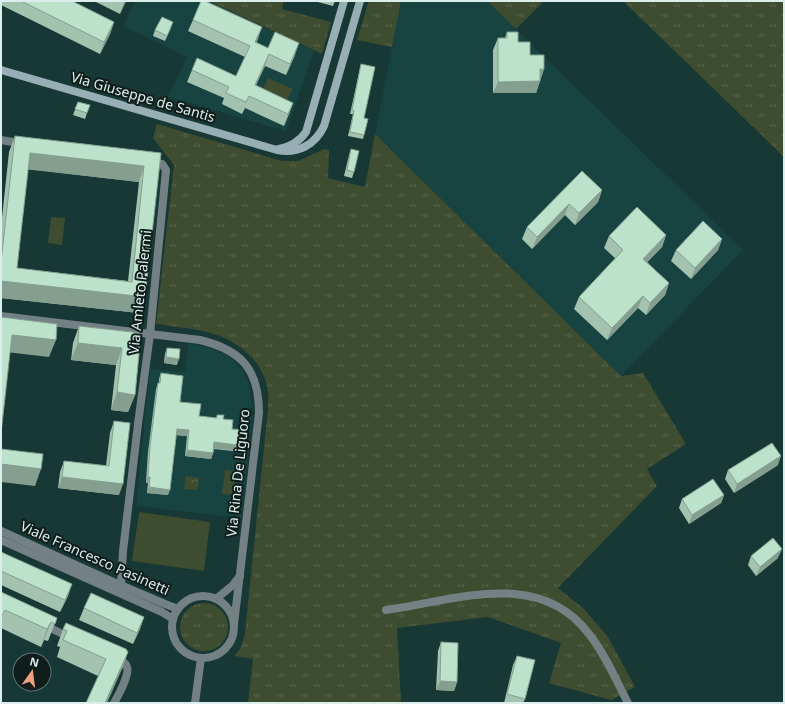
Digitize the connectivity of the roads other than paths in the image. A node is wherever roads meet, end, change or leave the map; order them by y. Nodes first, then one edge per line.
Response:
1 (344, 1) edge
2 (360, 1) edge
3 (1, 70) edge
4 (1, 140) edge
5 (31, 145) edge
6 (277, 150) junction
7 (138, 160) edge
8 (1, 316) edge
9 (150, 334) junction
10 (1, 531) edge
11 (1, 540) edge
12 (240, 576) junction
13 (121, 585) junction
14 (216, 599) junction
15 (178, 608) junction
16 (386, 610) dead end
17 (173, 619) junction
18 (37, 622) edge
19 (234, 624) junction
20 (79, 641) edge
21 (107, 654) edge
22 (201, 658) junction
23 (114, 703) edge
24 (195, 703) edge
25 (628, 703) edge

1 - 6 main road
2 - 6 main road, Via Giuseppe de Santis
3 - 6 main road, Via Giuseppe de Santis
4 - 5 street
7 - 9 street, Via Amleto Palermi
8 - 9 street, Via Rina De Liguoro
9 - 12 street, Via Rina De Liguoro
9 - 13 street, Via Amleto Palermi
10 - 13 street, Viale Francesco Pasinetti
11 - 17 street, Viale Francesco Pasinetti
12 - 14 street
12 - 19 street, Via Rina De Liguoro
13 - 15 street, Viale Francesco Pasinetti
14 - 15 street
14 - 19 street
15 - 17 street
16 - 25 street
17 - 22 street
18 - 20 street
19 - 22 street
21 - 23 street
22 - 24 street

